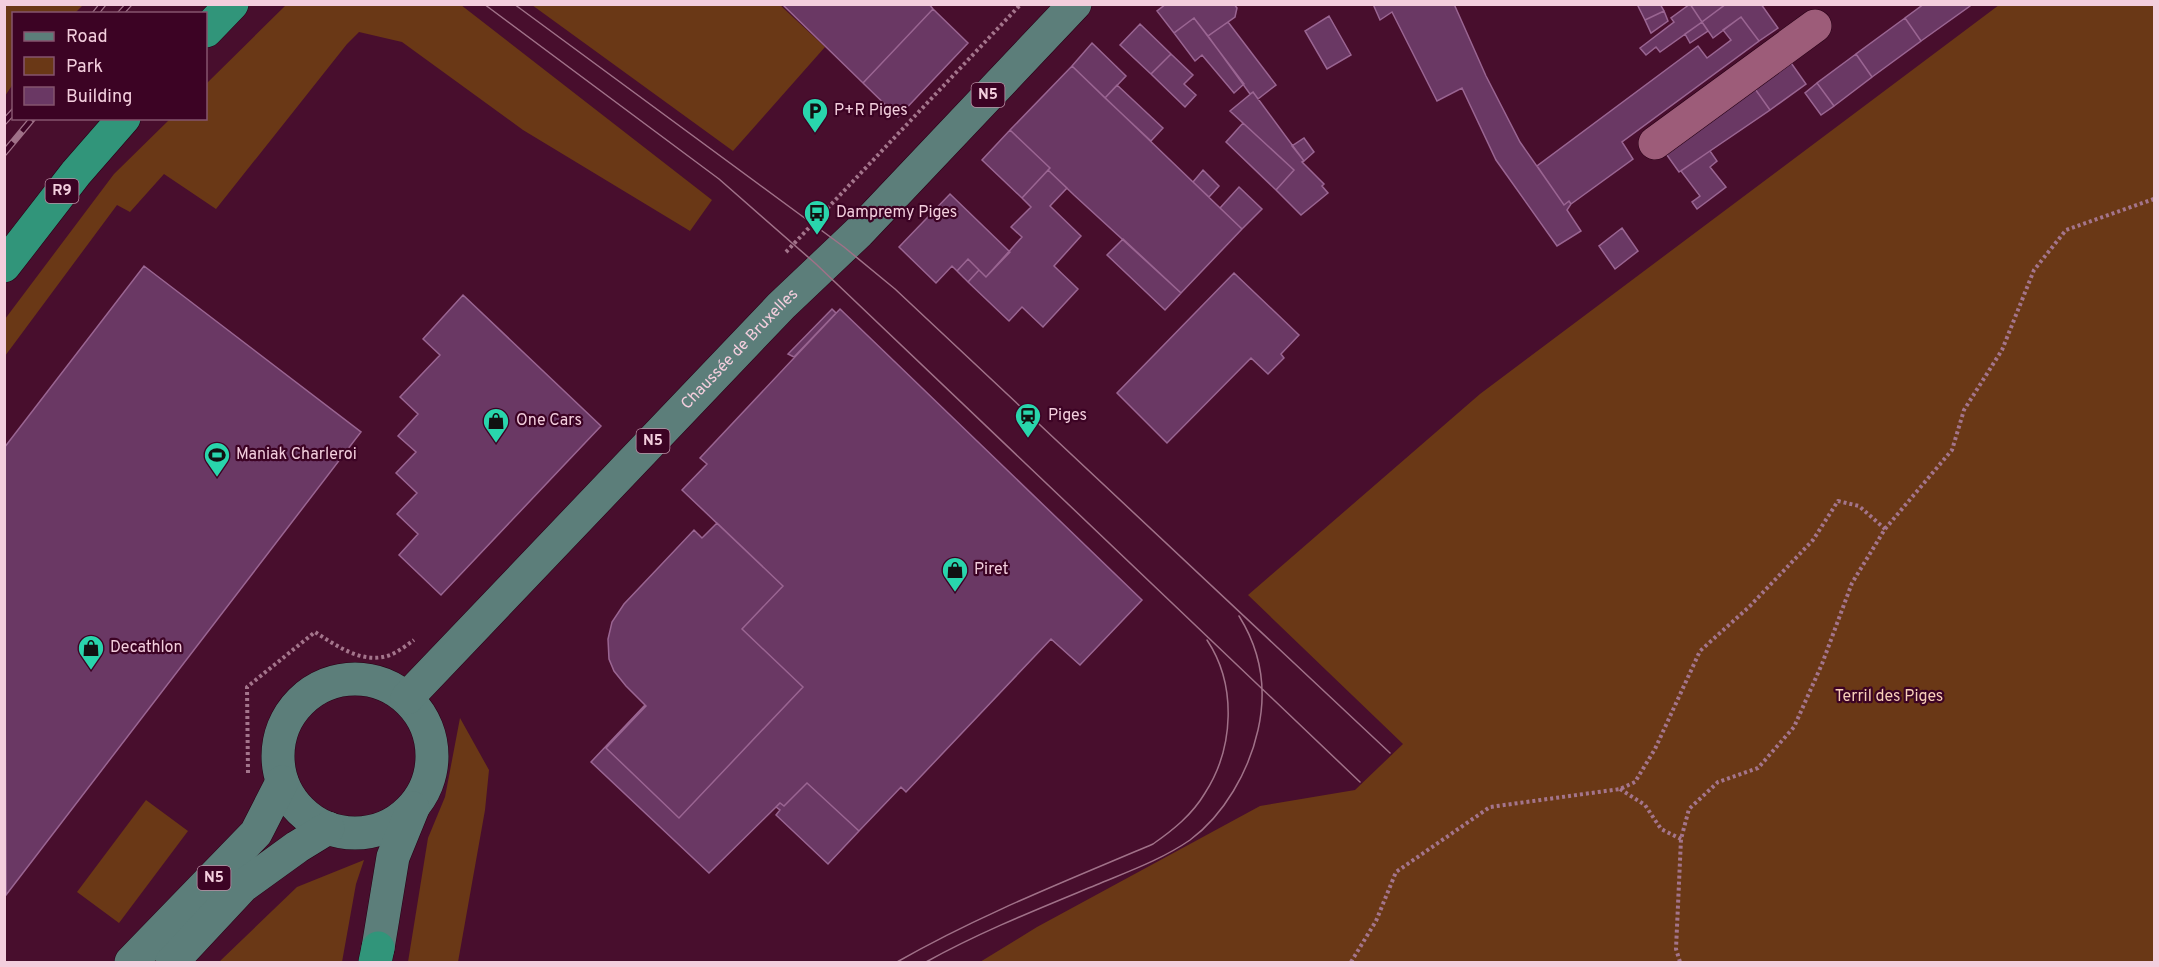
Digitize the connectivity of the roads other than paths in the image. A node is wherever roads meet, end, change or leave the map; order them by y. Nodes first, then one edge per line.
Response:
1 (232, 4) edge
2 (1075, 4) edge
3 (1813, 23) edge
4 (207, 30) edge
5 (122, 120) edge
6 (1655, 143) dead end
7 (4, 266) edge
8 (406, 698) junction
9 (282, 783) junction
10 (413, 808) junction
11 (328, 828) junction
12 (376, 955) edge
13 (131, 963) edge
14 (172, 963) edge

1 - 4 highway
2 - 8 main road, Chaussée de Bruxelles / N5
3 - 6 lane
5 - 7 highway, R9
8 - 9 main road
8 - 10 main road
9 - 11 main road
9 - 13 main road, N5
10 - 11 main road
10 - 12 main road
11 - 14 main road, N5

